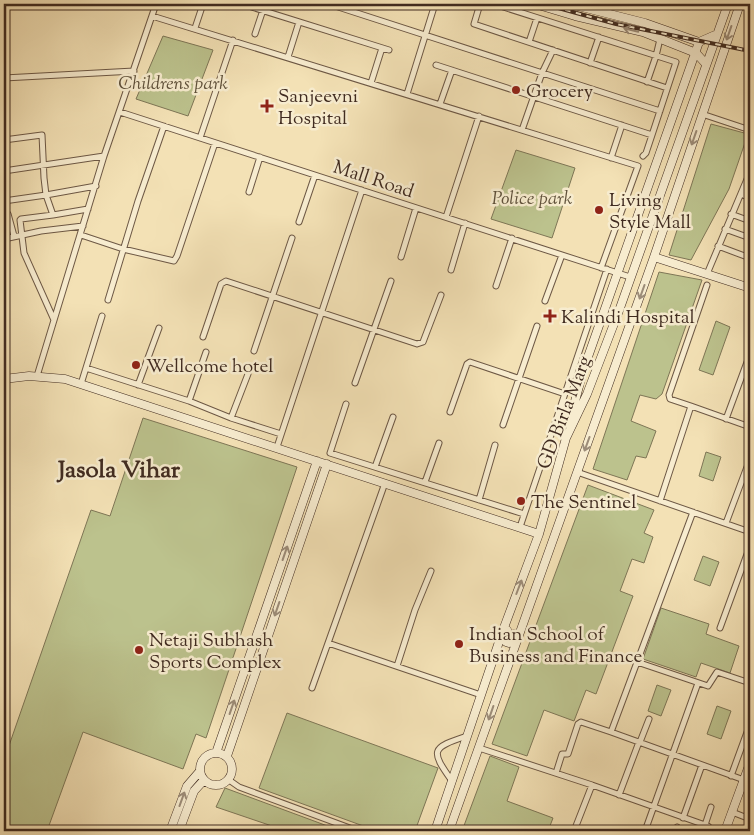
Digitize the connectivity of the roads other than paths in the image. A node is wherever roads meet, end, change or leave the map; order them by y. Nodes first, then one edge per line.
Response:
1 (156, 4) edge
2 (203, 4) edge
3 (242, 4) edge
4 (329, 4) edge
5 (435, 4) edge
6 (480, 4) edge
7 (494, 4) edge
8 (535, 4) edge
9 (570, 4) edge
10 (727, 5) edge
11 (739, 6) edge
12 (263, 10) junction
13 (152, 16) junction
14 (575, 16) junction
15 (537, 18) junction
16 (299, 22) junction
17 (195, 28) junction
18 (572, 29) junction
19 (255, 34) dead end
20 (424, 35) junction
21 (716, 35) junction
22 (599, 37) junction
23 (660, 39) junction
24 (233, 40) junction
25 (529, 42) junction
26 (699, 42) junction
27 (382, 48) junction
28 (389, 50) dead end
29 (553, 50) junction
30 (696, 53) junction
31 (656, 56) junction
32 (288, 57) junction
33 (590, 62) junction
34 (706, 64) junction
35 (436, 65) dead end
36 (452, 70) junction
37 (134, 71) junction
38 (542, 73) junction
39 (4, 78) edge
40 (648, 82) junction
41 (371, 83) junction
42 (667, 88) junction
43 (407, 94) junction
44 (534, 96) junction
45 (440, 104) junction
46 (660, 111) junction
47 (120, 112) junction
48 (702, 114) junction
49 (480, 116) junction
50 (622, 125) junction
51 (164, 126) junction
52 (522, 130) junction
53 (750, 130) edge
54 (652, 135) junction
55 (200, 138) junction
56 (4, 140) edge
57 (215, 143) junction
58 (104, 156) junction
59 (643, 156) dead end
60 (260, 157) junction
61 (611, 158) junction
62 (43, 165) junction
63 (4, 171) edge
64 (750, 172) edge
65 (315, 175) junction
66 (4, 185) edge
67 (96, 186) junction
68 (362, 190) junction
69 (249, 192) dead end
70 (741, 194) junction
71 (46, 195) junction
72 (750, 198) edge
73 (6, 201) edge
74 (416, 208) junction
75 (88, 209) junction
76 (8, 214) dead end
77 (732, 214) junction
78 (53, 215) junction
79 (446, 217) junction
80 (750, 221) edge
81 (299, 222) dead end
82 (465, 223) junction
83 (83, 226) junction
84 (725, 229) junction
85 (22, 234) junction
86 (81, 235) junction
87 (14, 236) junction
88 (292, 238) dead end
89 (512, 238) junction
90 (750, 238) edge
91 (4, 239) edge
92 (718, 246) junction
93 (123, 249) junction
94 (562, 255) junction
95 (401, 257) dead end
96 (654, 257) junction
97 (750, 258) edge
98 (604, 268) junction
99 (451, 270) dead end
100 (618, 273) junction
101 (707, 274) junction
102 (630, 277) junction
103 (391, 281) dead end
104 (707, 285) dead end
105 (496, 286) dead end
106 (750, 288) edge
107 (441, 295) dead end
108 (271, 297) junction
109 (108, 300) dead end
110 (545, 301) dead end
111 (321, 314) junction
112 (102, 316) dead end
113 (54, 320) junction
114 (537, 326) dead end
115 (159, 328) dead end
116 (373, 330) junction
117 (203, 337) dead end
118 (254, 351) dead end
119 (206, 352) dead end
120 (750, 354) edge
121 (86, 368) junction
122 (248, 374) dead end
123 (37, 376) junction
124 (4, 379) edge
125 (519, 379) junction
126 (355, 383) dead end
127 (80, 384) junction
128 (138, 385) junction
129 (565, 394) junction
130 (189, 401) junction
131 (346, 404) dead end
132 (691, 406) junction
133 (450, 412) dead end
134 (393, 417) dead end
135 (231, 418) junction
136 (726, 418) junction
137 (502, 425) dead end
138 (750, 427) edge
139 (281, 434) junction
140 (566, 438) junction
141 (439, 444) dead end
142 (495, 445) dead end
143 (277, 447) junction
144 (750, 459) edge
145 (317, 460) junction
146 (327, 464) junction
147 (375, 467) junction
148 (577, 472) junction
149 (425, 482) junction
150 (385, 483) junction
151 (479, 500) junction
152 (660, 501) junction
153 (693, 512) junction
154 (524, 514) junction
155 (726, 524) junction
156 (520, 528) junction
157 (750, 532) edge
158 (539, 534) junction
159 (750, 546) edge
160 (431, 571) dead end
161 (530, 604) junction
162 (511, 608) junction
163 (720, 628) dead end
164 (328, 643) junction
165 (636, 662) junction
166 (397, 666) junction
167 (698, 683) junction
168 (484, 684) junction
169 (750, 684) edge
170 (312, 688) dead end
171 (499, 689) junction
172 (481, 695) junction
173 (649, 719) dead end
174 (750, 724) edge
175 (611, 732) junction
176 (467, 736) junction
177 (639, 742) junction
178 (479, 748) junction
179 (216, 753) junction
180 (673, 755) junction
181 (227, 756) junction
182 (750, 763) edge
183 (702, 765) junction
184 (200, 771) junction
185 (556, 773) junction
186 (731, 776) junction
187 (204, 780) junction
188 (229, 780) junction
189 (744, 780) junction
190 (452, 782) junction
191 (592, 785) junction
192 (619, 795) junction
193 (654, 807) junction
194 (712, 807) dead end
195 (732, 812) junction
196 (684, 818) junction
197 (750, 819) edge
198 (705, 825) junction
199 (170, 831) edge
200 (179, 831) edge
201 (358, 831) edge
202 (435, 831) edge
203 (449, 831) edge
204 (574, 831) edge
205 (645, 831) edge
206 (711, 831) edge
207 (725, 831) edge

1 - 13 street
2 - 17 street
3 - 12 street
4 - 20 street
5 - 20 street
6 - 25 street
7 - 15 street
8 - 14 street
9 - 26 street
10 - 21 street, GD Birla Marg
11 -> 48 street, GD Birla Marg
12 - 16 street
12 - 19 street
13 - 17 street
13 - 37 street
14 - 18 street
23 -> 14 street
15 - 18 street
15 - 25 street
16 - 27 street
16 - 32 street
17 - 24 street
18 - 22 street
20 - 38 street
20 - 43 street
21 - 26 street
21 - 34 street, GD Birla Marg
22 - 31 street
22 - 33 street
23 - 30 street
23 - 31 street
24 - 32 street
24 - 55 street
25 - 29 street
26 - 30 street
27 - 28 street
27 - 41 street
29 - 33 street
29 - 38 street
30 - 34 street
30 - 100 street
31 - 40 street
31 - 42 street
32 - 41 street
33 - 40 street
34 - 102 street, GD Birla Marg
35 - 36 street
36 - 44 street
36 - 45 street
37 - 39 street
37 - 47 street
38 - 44 street
38 - 46 street
40 - 42 street
41 - 43 street
42 - 46 street
43 - 45 street
44 - 50 street
44 - 52 street
45 - 49 street
46 - 54 street
47 - 51 street, Mall Road
47 - 58 street
48 - 53 street
48 -> 96 street, GD Birla Marg
49 - 52 street
49 - 79 street
50 - 54 street
50 - 61 street
51 - 55 street, Mall Road
51 - 93 street
52 - 61 street
54 - 59 street
55 - 57 street, Mall Road
56 - 62 street
57 - 60 street, Mall Road
57 - 93 street
58 - 62 street
58 - 67 street
60 - 65 street, Mall Road
60 - 69 street
61 - 98 street
62 - 63 street
62 - 71 street
64 - 70 street
65 - 68 street, Mall Road
65 - 81 street
66 - 73 street
67 - 71 street
67 - 75 street
68 - 74 street, Mall Road
68 - 111 street
70 - 72 street
70 - 77 street
71 - 73 street
71 - 78 street
74 - 79 street, Mall Road
74 - 95 street
75 - 78 street
75 - 83 street
76 - 87 street
77 - 80 street
77 - 84 street
78 - 85 street
79 - 82 street, Mall Road
82 - 89 street, Mall Road
82 - 99 street
83 - 85 street
83 - 86 street
84 - 90 street
84 - 92 street
85 - 87 street
85 - 113 street
86 - 93 street
86 - 113 street
87 - 91 street
88 - 108 street
89 - 94 street, Mall Road
89 - 105 street
92 - 97 street
92 - 101 street
93 - 109 street
94 - 98 street, Mall Road
94 - 110 street
96 - 101 street
96 -> 148 street, GD Birla Marg
98 - 100 street, Mall Road
98 - 129 street
100 - 102 street, Mall Road
100 - 140 street
101 - 106 street
102 - 140 street, GD Birla Marg
103 - 116 street
104 - 132 street
107 - 116 street
108 - 111 street
108 - 117 street
108 - 118 street
111 - 116 street
111 - 139 street
112 - 121 street
113 - 123 street
114 - 125 street
115 - 128 street
116 - 126 street
119 - 130 street
120 - 136 street
121 - 127 street
121 - 128 street
122 - 135 street
123 - 124 street
123 - 127 street
125 - 129 street
125 - 133 street
125 - 137 street
127 - 143 street
128 - 130 street
129 - 154 street
130 - 135 street
131 - 147 street
132 - 136 street
132 - 152 street
134 - 147 street
135 - 139 street
136 - 138 street
139 - 143 street
140 - 158 street, GD Birla Marg
141 - 149 street
142 - 151 street
143 - 145 street
144 - 155 street
145 - 146 street
179 -> 145 street
146 - 150 street
146 -> 181 street
147 - 149 street
148 - 152 street
148 - 161 street, GD Birla Marg
149 - 151 street
150 - 156 street
150 - 164 street
151 - 154 street
152 - 153 street
153 - 155 street
153 - 165 street
154 - 156 street
155 - 157 street
156 - 158 street
162 -> 158 street, GD Birla Marg
159 - 163 street
160 - 166 street
161 - 162 street
161 - 171 street, GD Birla Marg
162 - 168 street, GD Birla Marg
164 - 166 street
164 - 170 street
165 - 167 street
165 - 175 street
166 - 172 street
167 - 169 street
167 - 180 street
168 - 171 street
168 - 172 street, GD Birla Marg
171 -> 178 street, GD Birla Marg
172 - 176 street, GD Birla Marg
173 - 177 street
174 - 186 street
175 - 177 street
175 - 185 street
176 - 190 street, GD Birla Marg
176 - 190 street
177 - 180 street
177 - 192 street
178 - 185 street
178 - 203 street, GD Birla Marg
179 - 181 street
179 - 184 street
180 - 183 street
180 - 193 street
181 - 188 street
182 - 189 street
183 - 186 street
183 - 196 street
184 - 187 street
199 -> 184 street
185 - 191 street
186 - 189 street
187 - 188 street
187 - 200 street
188 - 201 street
189 - 195 street
190 - 202 street, GD Birla Marg
191 - 192 street
191 - 204 street
192 - 193 street
193 - 196 street
193 - 205 street
194 - 198 street
195 - 197 street
195 - 207 street
196 - 198 street
198 - 206 street

